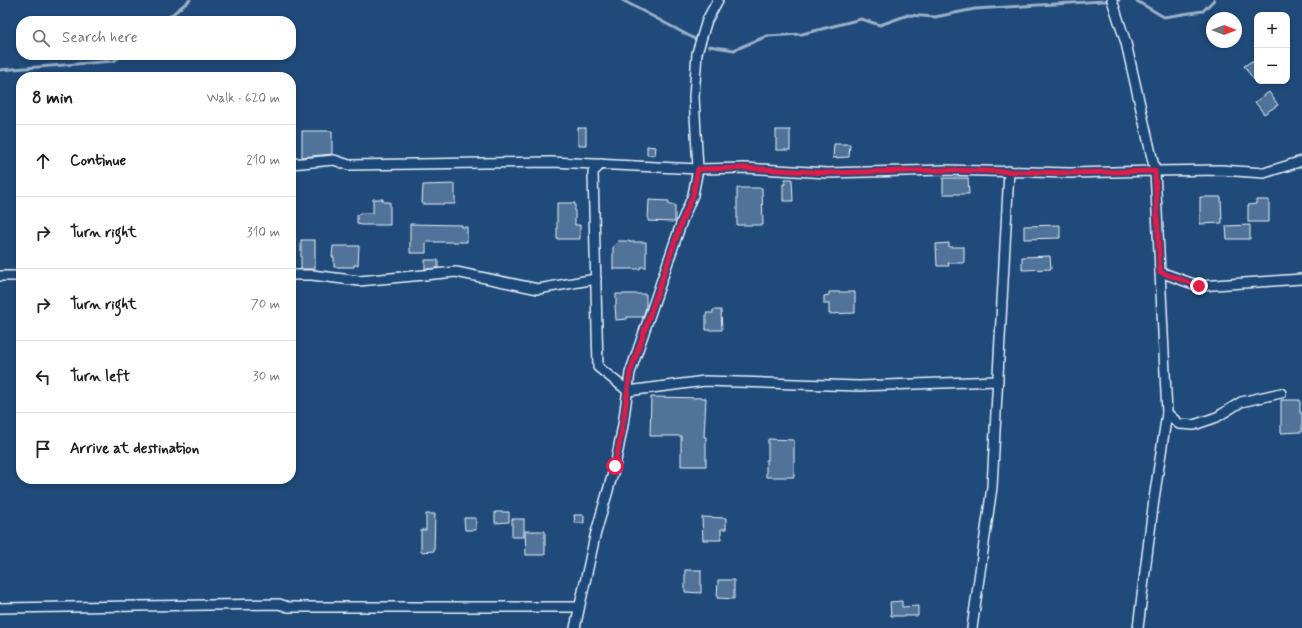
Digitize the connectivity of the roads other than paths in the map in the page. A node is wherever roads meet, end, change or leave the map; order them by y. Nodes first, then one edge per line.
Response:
1 (718, 0) edge
2 (1112, 0) edge
3 (1302, 161) edge
4 (296, 164) edge
5 (601, 164) junction
6 (698, 169) junction
7 (1009, 171) junction
8 (1155, 171) junction
9 (1160, 272) junction
10 (296, 275) edge
11 (0, 276) edge
12 (16, 276) edge
13 (596, 279) junction
14 (1302, 279) edge
15 (998, 381) junction
16 (628, 391) junction
17 (1281, 393) dead end
18 (1167, 413) junction
19 (579, 607) junction
20 (0, 608) edge
21 (574, 628) edge
22 (972, 628) edge
23 (1138, 628) edge

1 - 6 street
2 - 8 street
3 - 8 street
4 - 5 street
5 - 6 street
5 - 13 street
6 - 7 street
6 - 16 street
7 - 8 street
7 - 15 street
8 - 9 street
9 - 14 street
9 - 18 street
10 - 13 street
11 - 12 street
13 - 16 street
15 - 16 street
15 - 22 street
16 - 19 street
17 - 18 street
18 - 23 street
19 - 20 street
19 - 21 street

